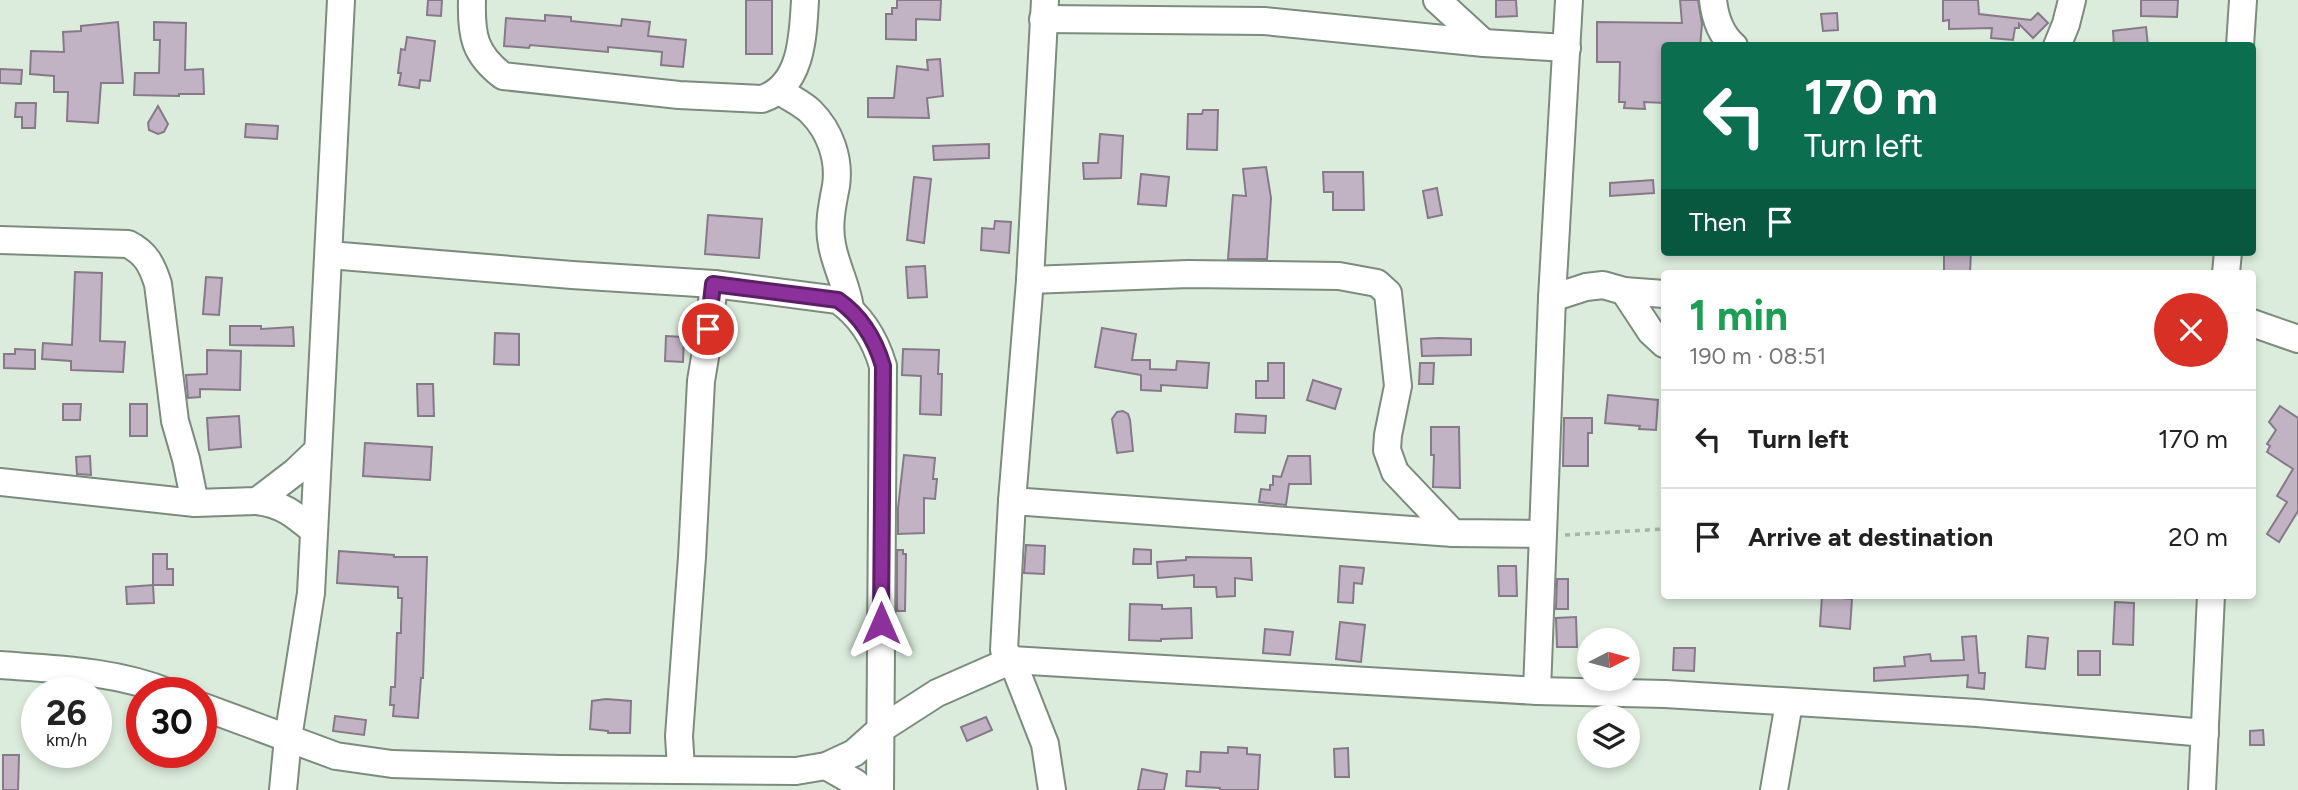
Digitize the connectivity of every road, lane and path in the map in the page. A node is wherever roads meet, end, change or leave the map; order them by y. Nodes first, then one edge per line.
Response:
1 (341, 0) edge
2 (472, 0) edge
3 (805, 0) edge
4 (1437, 0) edge
5 (1569, 0) edge
6 (1713, 0) edge
7 (2072, 0) edge
8 (2243, 0) edge
9 (1044, 10) edge
10 (1729, 42) edge
11 (2059, 42) edge
12 (2241, 42) edge
13 (1484, 43) junction
14 (1567, 48) junction
15 (779, 90) junction
16 (0, 240) edge
17 (328, 255) junction
18 (1030, 280) junction
19 (713, 284) junction
20 (1624, 291) junction
21 (1661, 294) edge
22 (1552, 298) junction
23 (850, 308) junction
24 (2256, 324) edge
25 (2298, 339) edge
26 (1661, 341) edge
27 (317, 451) junction
28 (0, 482) edge
29 (257, 501) junction
30 (1012, 501) junction
31 (195, 503) junction
32 (1661, 528) edge
33 (313, 530) junction
34 (1453, 533) junction
35 (1541, 534) junction
36 (2211, 599) edge
37 (1012, 660) junction
38 (0, 665) edge
39 (126, 680) edge
40 (1537, 691) junction
41 (1789, 703) junction
42 (217, 712) edge
43 (881, 729) junction
44 (2205, 733) junction
45 (288, 738) junction
46 (826, 766) junction
47 (681, 769) junction
48 (283, 790) edge
49 (861, 790) edge
50 (880, 790) edge
51 (1052, 790) edge
52 (1774, 790) edge
53 (2202, 790) edge

1 - 17 street
2 - 15 street
3 - 15 street
4 - 13 street
5 - 14 street
6 - 10 street
7 - 11 street
8 - 12 street
9 - 13 street
9 - 18 street
13 - 14 street
14 - 22 street
15 - 23 street
16 - 31 street
17 - 19 street
17 - 27 street
18 - 30 street
18 - 34 street
19 - 23 street
19 - 47 street
20 - 21 street
20 - 22 street
20 - 26 street
22 - 35 street
23 - 43 street
24 - 25 street
27 - 29 street
27 - 33 street
28 - 31 street
29 - 31 street
29 - 33 street
30 - 34 street
30 - 37 street
32 - 35 path
33 - 45 street
34 - 35 street
35 - 40 street
36 - 44 street
37 - 40 street
37 - 43 street
37 - 51 street
38 - 39 street
40 - 41 street
41 - 44 street
41 - 52 street
42 - 45 street
43 - 46 street
43 - 50 street
44 - 53 street
45 - 47 street
45 - 48 street
46 - 47 street
46 - 49 street

